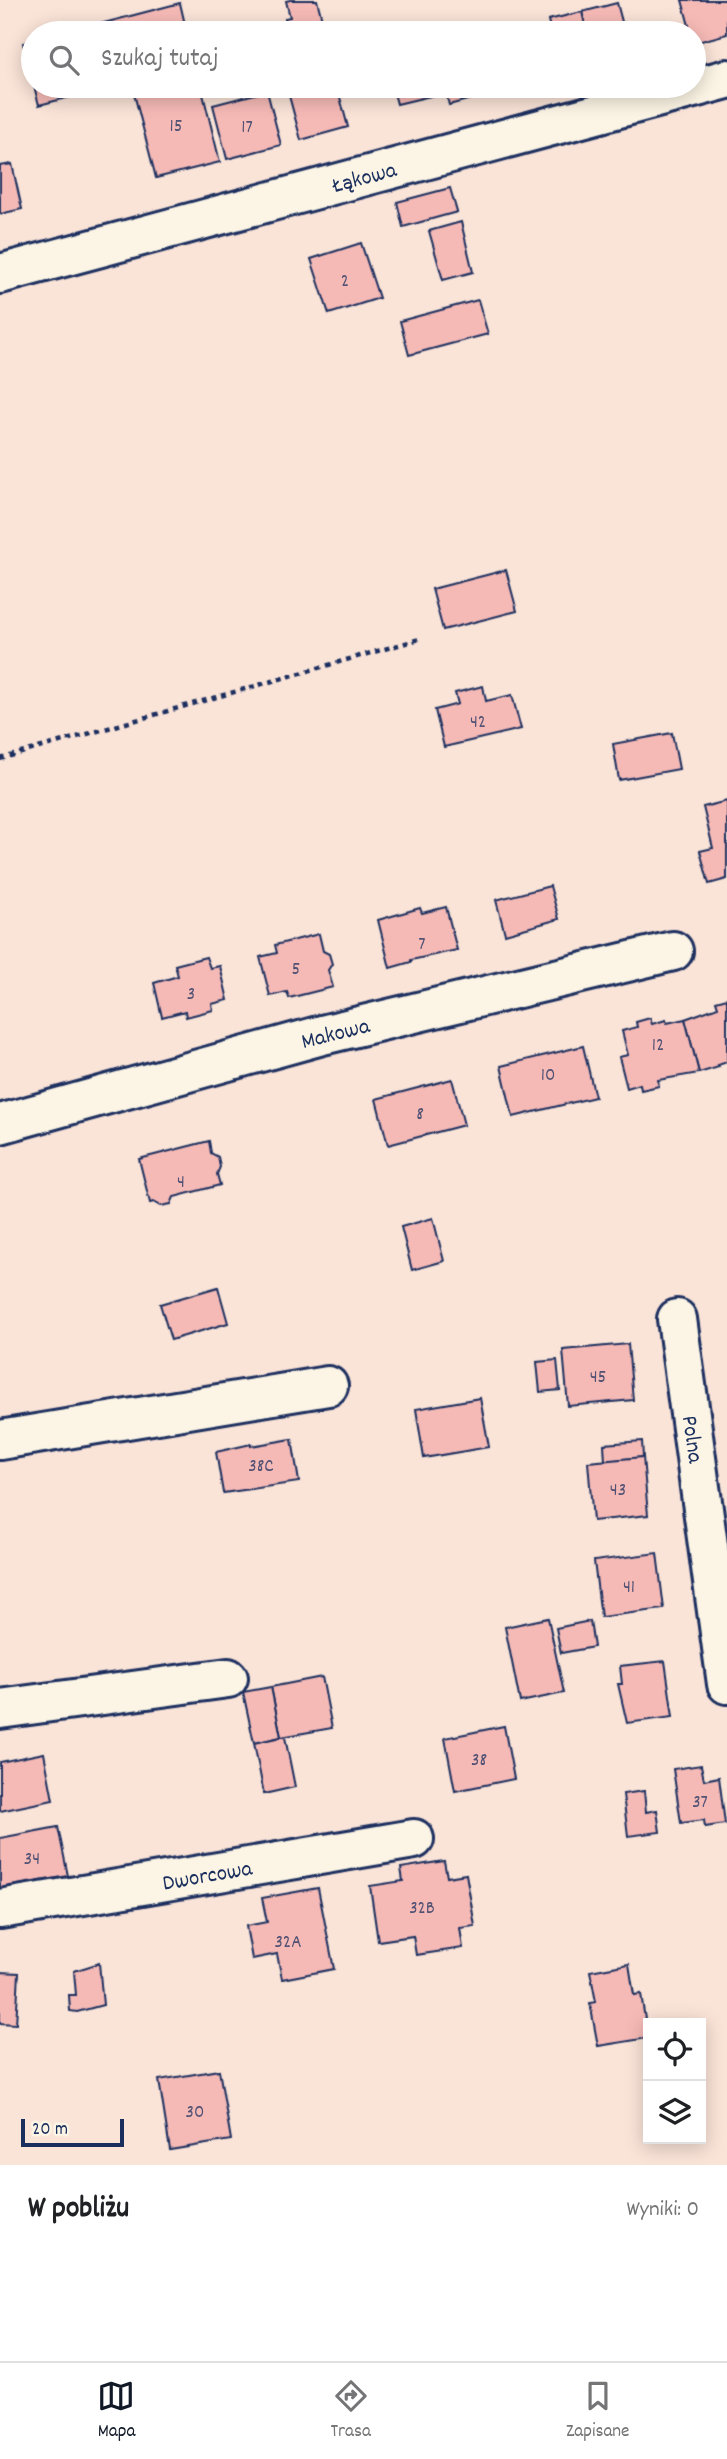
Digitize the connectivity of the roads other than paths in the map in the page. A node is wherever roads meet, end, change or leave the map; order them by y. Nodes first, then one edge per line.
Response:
1 (727, 79) edge
2 (706, 85) edge
3 (656, 98) edge
4 (0, 274) edge
5 (673, 951) dead end
6 (0, 1124) edge
7 (677, 1319) dead end
8 (328, 1386) dead end
9 (0, 1440) edge
10 (228, 1678) dead end
11 (727, 1684) edge
12 (0, 1709) edge
13 (414, 1839) dead end
14 (0, 1909) edge

1 - 2 street, Łąkowa
3 - 4 street, Łąkowa
5 - 6 street, Makowa
7 - 11 street, Polna
8 - 9 street
10 - 12 street
13 - 14 street, Dworcowa

